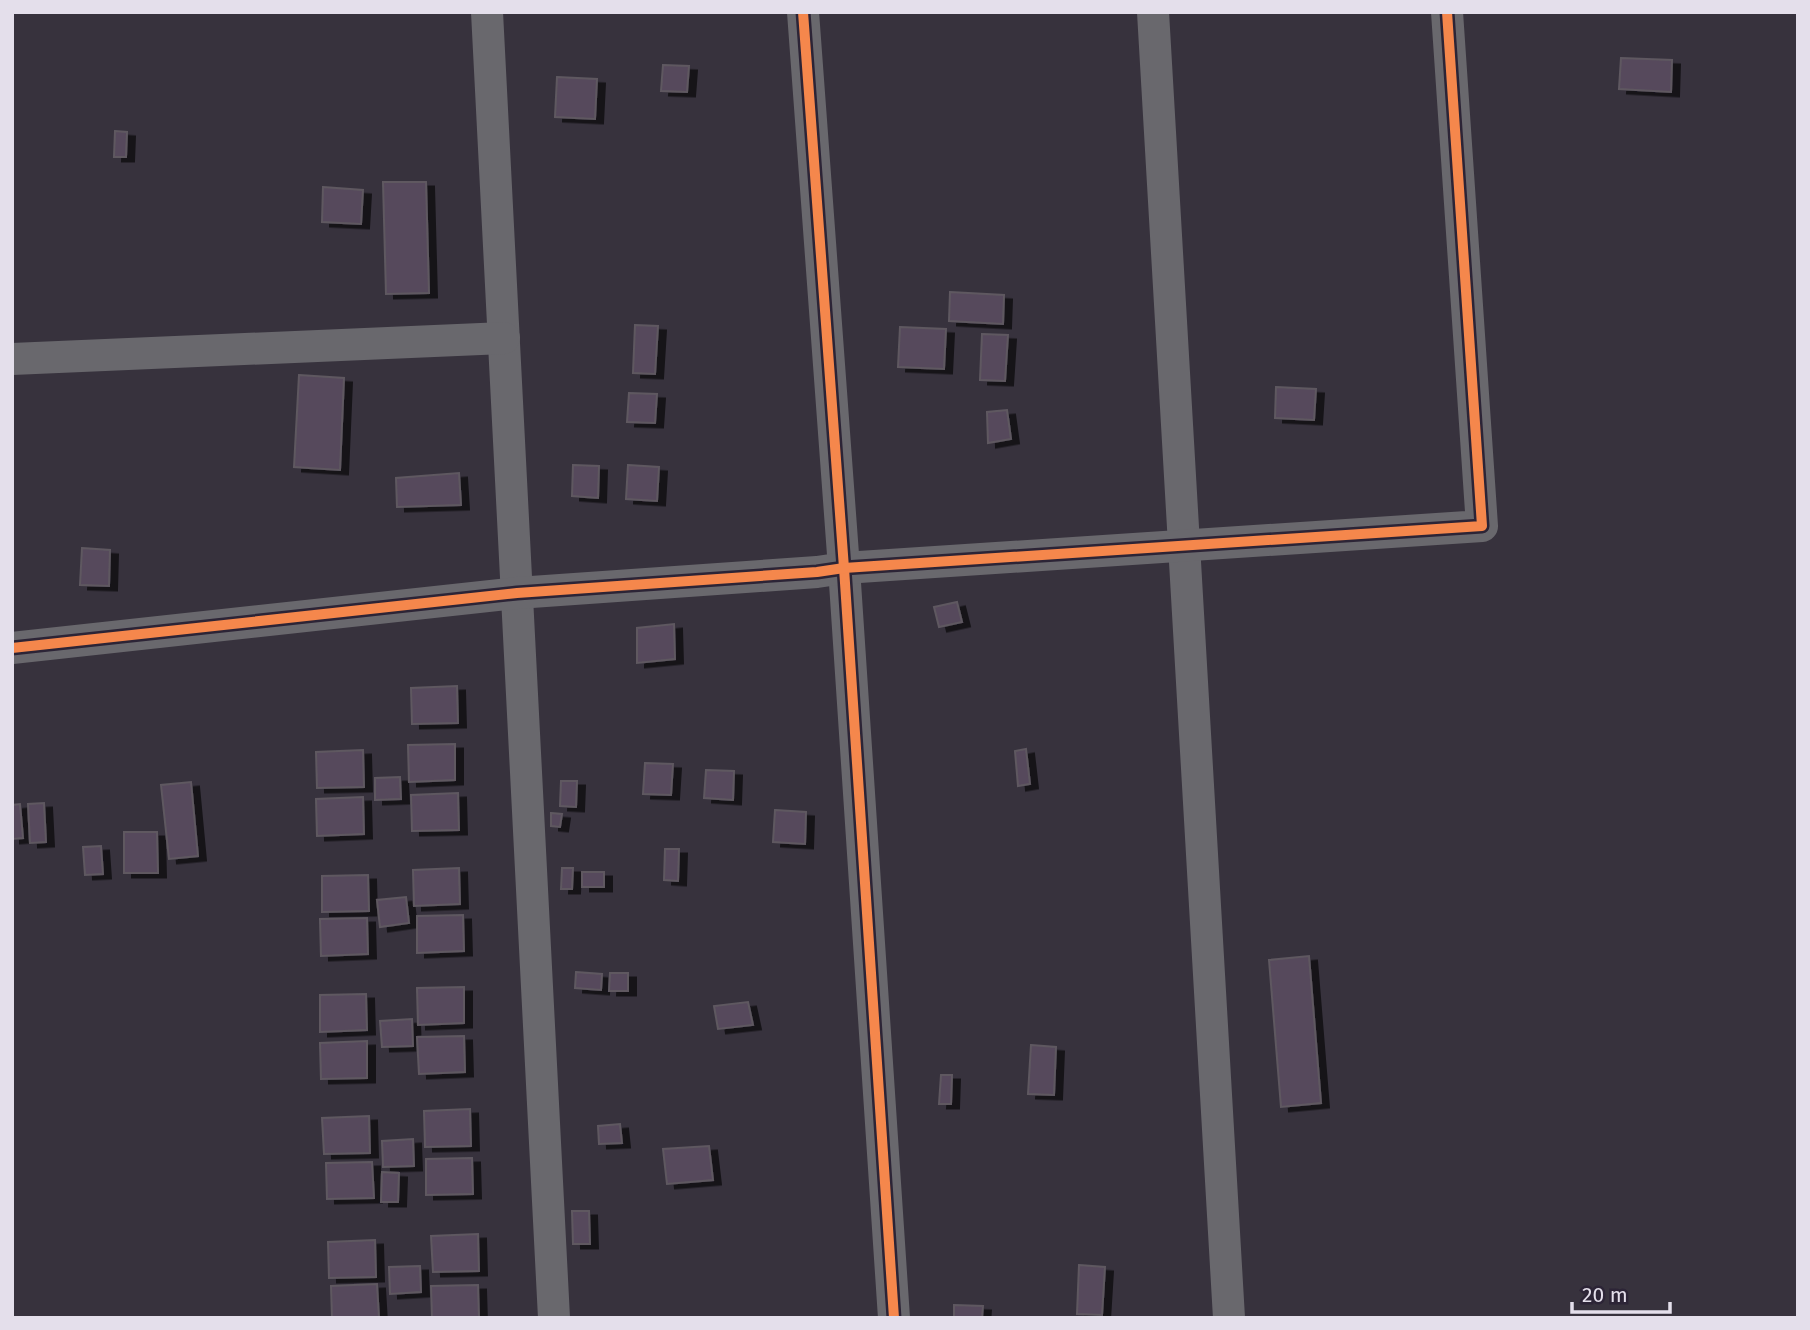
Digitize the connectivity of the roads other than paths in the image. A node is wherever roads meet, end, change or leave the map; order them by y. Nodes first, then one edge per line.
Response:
1 (487, 12) edge
2 (803, 12) edge
3 (1153, 12) edge
4 (1447, 12) edge
5 (503, 338) junction
6 (12, 359) edge
7 (1184, 546) junction
8 (844, 568) junction
9 (517, 593) junction
10 (12, 648) edge
11 (554, 1318) edge
12 (894, 1318) edge
13 (1229, 1318) edge

1 - 5 street
2 - 8 street
3 - 7 street
4 - 7 street
5 - 6 street
5 - 9 street
7 - 8 street
7 - 13 street
8 - 9 street
8 - 12 street
9 - 10 street
9 - 11 street

